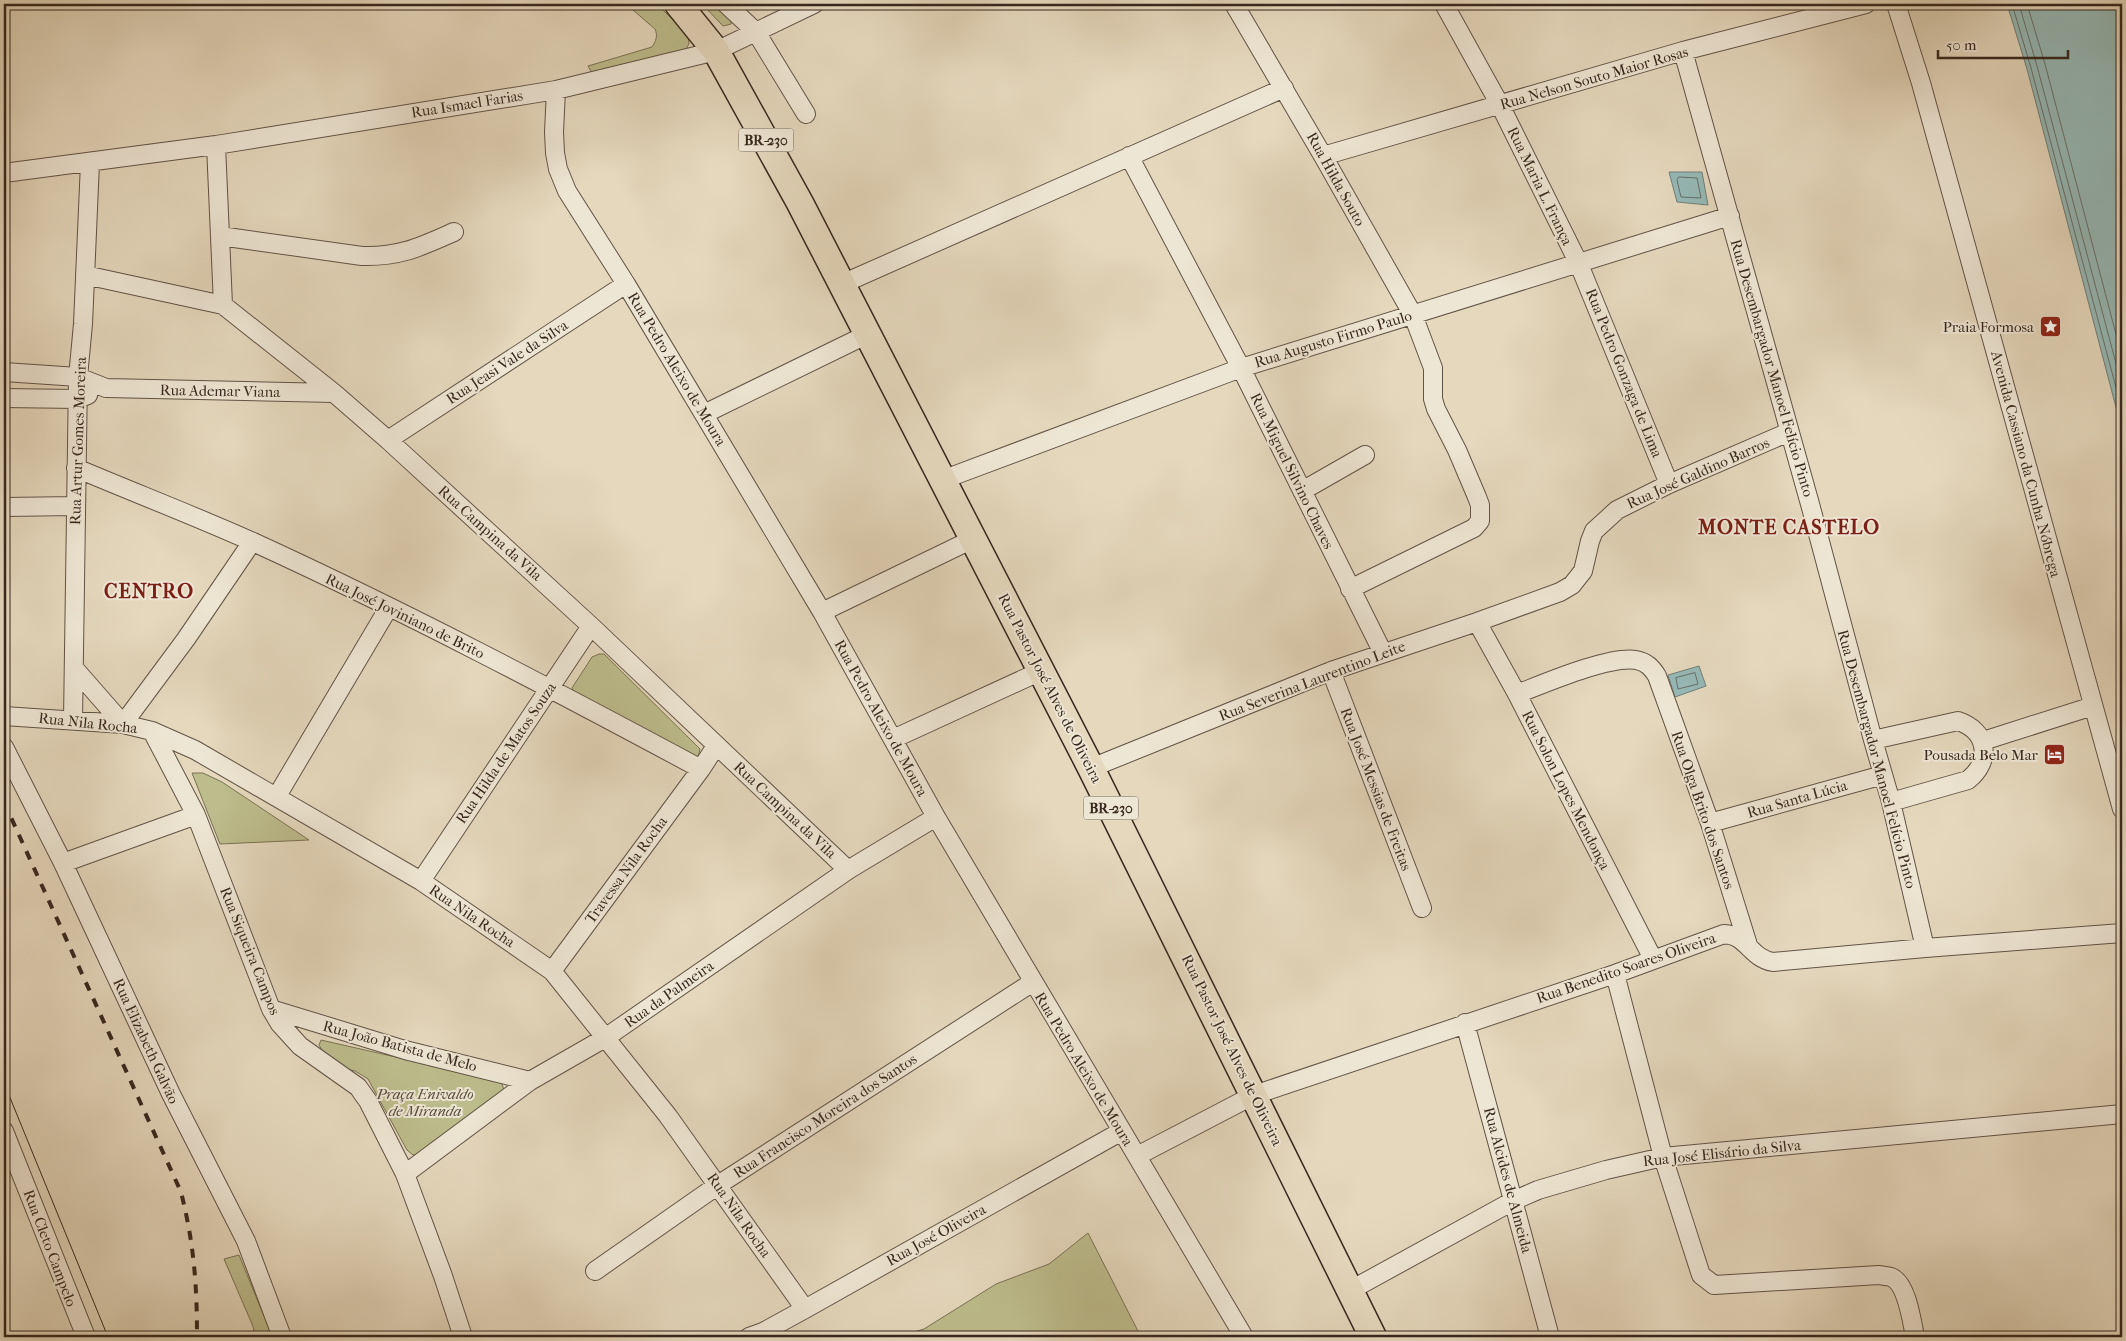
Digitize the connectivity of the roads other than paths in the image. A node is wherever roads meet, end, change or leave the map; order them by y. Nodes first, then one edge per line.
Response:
1 (678, 4) edge
2 (726, 4) edge
3 (814, 4) edge
4 (1234, 4) edge
5 (1444, 4) edge
6 (1866, 4) edge
7 (1896, 4) edge
8 (756, 32) junction
9 (716, 51) junction
10 (1683, 51) junction
11 (1284, 88) junction
12 (556, 90) junction
13 (1500, 105) junction
14 (806, 114) dead end
15 (216, 145) junction
16 (1129, 156) junction
17 (1324, 156) junction
18 (90, 163) junction
19 (4, 173) edge
20 (1730, 216) junction
21 (454, 232) dead end
22 (220, 236) junction
23 (1578, 262) junction
24 (85, 275) junction
25 (626, 284) junction
26 (842, 284) junction
27 (223, 305) junction
28 (1413, 315) junction
29 (868, 334) junction
30 (1241, 368) junction
31 (4, 372) edge
32 (78, 377) junction
33 (106, 388) junction
34 (334, 394) junction
35 (4, 398) edge
36 (78, 399) junction
37 (704, 414) junction
38 (1789, 432) junction
39 (388, 440) junction
40 (1365, 455) dead end
41 (76, 468) junction
42 (942, 480) junction
43 (1669, 484) junction
44 (1302, 491) junction
45 (76, 506) junction
46 (4, 507) edge
47 (973, 538) junction
48 (252, 542) junction
49 (1350, 590) junction
50 (1536, 601) joint
51 (389, 607) junction
52 (822, 612) junction
53 (1477, 622) junction
54 (591, 626) junction
55 (1383, 653) junction
56 (74, 668) junction
57 (1041, 671) junction
58 (1331, 671) junction
59 (549, 687) junction
60 (1517, 694) junction
61 (2093, 706) junction
62 (4, 716) edge
63 (73, 720) junction
64 (123, 724) junction
65 (152, 731) junction
66 (893, 739) junction
67 (1873, 740) junction
68 (1983, 742) junction
69 (716, 746) junction
70 (4, 747) edge
71 (1091, 768) junction
72 (701, 770) junction
73 (1883, 775) junction
74 (277, 796) junction
75 (1891, 802) junction
76 (2122, 809) edge
77 (196, 814) junction
78 (936, 817) junction
79 (1710, 823) junction
80 (63, 863) junction
81 (848, 870) junction
82 (421, 881) junction
83 (1422, 908) dead end
84 (2122, 933) edge
85 (1748, 945) junction
86 (1925, 948) junction
87 (1653, 959) junction
88 (552, 971) junction
89 (1615, 974) junction
90 (1033, 982) junction
91 (271, 1009) junction
92 (1465, 1022) junction
93 (605, 1038) junction
94 (530, 1081) junction
95 (1254, 1095) junction
96 (2122, 1114) edge
97 (1122, 1131) junction
98 (4, 1132) edge
99 (1137, 1156) junction
100 (1663, 1157) junction
101 (405, 1174) junction
102 (718, 1185) junction
103 (1513, 1201) junction
104 (595, 1270) dead end
105 (1349, 1291) junction
106 (805, 1309) junction
107 (86, 1337) edge
108 (282, 1337) edge
109 (463, 1337) edge
110 (749, 1337) edge
111 (1244, 1337) edge
112 (1373, 1337) edge
113 (1550, 1337) edge
114 (1915, 1337) edge

1 - 9 main road, BR-230
2 - 8 street
3 - 8 street, Rua Ismael Farias
4 - 11 street, Rua Hilda Souto
5 - 13 street, Rua Maria L. França
6 - 10 street, Rua Nelson Souto Maior Rosas
7 - 61 street, Avenida Cassiano da Cunha Nóbrega
8 - 9 street, Rua Ismael Farias
8 - 14 street
9 - 12 street, Rua Ismael Farias
9 - 26 main road, BR-230
10 - 13 street, Rua Nelson Souto Maior Rosas
10 - 20 street, Rua Desembargador Manoel Felício Pinto
11 - 16 street
11 - 17 street, Rua Hilda Souto
12 - 15 street, Rua Ismael Farias
12 - 25 street, Rua Pedro Aleixo de Moura
13 - 17 street, Rua Nelson Souto Maior Rosas
13 - 23 street, Rua Maria L. França
15 - 18 street, Rua Ismael Farias
15 - 22 street
16 - 26 street
16 - 30 street, Rua Miguel Silvino Chaves
17 - 28 street, Rua Hilda Souto
18 - 19 street, Rua Ismael Farias
18 - 24 street, Rua Artur Gomes Moreira
20 - 23 street, Rua Augusto Firmo Paulo
20 - 38 street, Rua Desembargador Manoel Felício Pinto
21 - 22 street
22 - 27 street
23 - 28 street, Rua Augusto Firmo Paulo
23 - 43 street, Rua Pedro Gonzaga de Lima
24 - 27 street, Rua Campina da Vila
24 - 32 street, Rua Artur Gomes Moreira
25 - 37 street, Rua Pedro Aleixo de Moura
25 - 39 street, Rua Jeasi Vale da Silva
26 - 29 main road, Rua Pastor José Alves de Oliveira / BR-230
27 - 34 street, Rua Campina da Vila
28 - 30 street, Rua Augusto Firmo Paulo
28 - 49 street, Rua Hilda Souto
29 - 37 street
29 - 42 main road, Rua Pastor José Alves de Oliveira / BR-230
30 - 42 street, Rua Augusto Firmo Paulo
30 - 44 street, Rua Miguel Silvino Chaves
31 - 32 street, Rua Ademar Viana
32 - 33 street, Rua Ademar Viana
32 - 36 street, Rua Artur Gomes Moreira
33 - 34 street, Rua Ademar Viana
33 - 36 street, Rua Ademar Viana
34 - 39 street, Rua Campina da Vila
35 - 36 street, Rua Ademar Viana
36 - 41 street, Rua Artur Gomes Moreira
37 - 52 street, Rua Pedro Aleixo de Moura
38 - 43 street, Rua José Galdino Barros
38 - 67 street, Rua Desembargador Manoel Felício Pinto
39 - 54 street, Rua Campina da Vila
40 - 44 street
41 - 45 street, Rua Artur Gomes Moreira
41 - 48 street, Rua José Joviniano de Brito
42 - 47 main road, Rua Pastor José Alves de Oliveira / BR-230
43 - 50 street, Rua José Galdino Barros
44 - 49 street, Rua Miguel Silvino Chaves
45 - 46 street
45 - 56 street, Rua Artur Gomes Moreira
47 - 52 street
47 - 57 main road, Rua Pastor José Alves de Oliveira / BR-230
48 - 51 street, Rua José Joviniano de Brito
48 - 64 street
49 - 55 street, Rua Miguel Silvino Chaves
50 - 53 street, Rua Severina Laurentino Leite
51 - 59 street, Rua José Joviniano de Brito
51 - 74 street
52 - 66 street, Rua Pedro Aleixo de Moura
53 - 55 street, Rua Severina Laurentino Leite
53 - 60 street, Rua Solon Lopes Mendonça
54 - 59 street, Rua Hilda de Matos Souza
54 - 69 street, Rua Campina da Vila
55 - 58 street, Rua Severina Laurentino Leite
56 - 63 street, Rua Artur Gomes Moreira
56 - 64 street
57 - 66 street
57 - 71 main road, Rua Pastor José Alves de Oliveira / BR-230
58 - 71 street, Rua Severina Laurentino Leite
58 - 83 street, Rua José Messias de Freitas
59 - 72 street, Rua José Joviniano de Brito
59 - 82 street, Rua Hilda de Matos Souza
60 - 79 street, Rua Olga Brito dos Santos
60 - 87 street, Rua Solon Lopes Mendonça
61 - 68 street
61 - 76 street, Avenida Cassiano da Cunha Nóbrega
62 - 63 street, Rua Nila Rocha
63 - 64 street, Rua Nila Rocha
64 - 65 street, Rua Nila Rocha
65 - 74 street, Rua Nila Rocha
65 - 77 street, Rua Siqueira Campos
66 - 78 street, Rua Pedro Aleixo de Moura
67 - 68 street
67 - 73 street, Rua Desembargador Manoel Felício Pinto
68 - 75 street
69 - 72 street
69 - 81 street, Rua Campina da Vila
70 - 80 street, Rua Elizabeth Galvão
71 - 95 main road, Rua Pastor José Alves de Oliveira / BR-230
72 - 88 street, Travessa Nila Rocha
73 - 75 street, Rua Desembargador Manoel Felício Pinto
73 - 79 street, Rua Santa Lúcia
74 - 82 street, Rua Nila Rocha
75 - 86 street, Rua Desembargador Manoel Felício Pinto
77 - 80 street
77 - 91 street, Rua Siqueira Campos
78 - 81 street, Rua da Palmeira
78 - 90 street, Rua Pedro Aleixo de Moura
79 - 85 street, Rua Olga Brito dos Santos
80 - 108 street, Rua Elizabeth Galvão
81 - 93 street, Rua da Palmeira
82 - 88 street, Rua Nila Rocha
84 - 86 street, Rua Benedito Soares Oliveira
85 - 86 street, Rua Benedito Soares Oliveira
85 - 87 street, Rua Benedito Soares Oliveira
87 - 89 street, Rua Benedito Soares Oliveira
88 - 93 street, Rua Nila Rocha
89 - 92 street, Rua Benedito Soares Oliveira
89 - 100 street
90 - 97 street, Rua Pedro Aleixo de Moura
90 - 102 street, Rua Francisco Moreira dos Santos
91 - 94 street, Rua João Batista de Melo
91 - 101 street, Rua Siqueira Campos
92 - 95 street, Rua Benedito Soares Oliveira
92 - 103 street, Rua Alcides de Almeida
93 - 94 street, Rua da Palmeira
93 - 102 street, Rua Nila Rocha
94 - 101 street, Rua da Palmeira
95 - 99 street, Rua Benedito Soares Oliveira
95 - 105 main road, Rua Pastor José Alves de Oliveira / BR-230
96 - 100 street, Rua José Elisário da Silva
97 - 99 street, Rua Pedro Aleixo de Moura
97 - 106 street, Rua José Oliveira
98 - 107 street, Rua Cleto Campelo
99 - 111 street, Rua Pedro Aleixo de Moura
100 - 103 street, Rua José Elisário da Silva
100 - 114 street
101 - 109 street, Rua Siqueira Campos
102 - 104 street, Rua Francisco Moreira dos Santos
102 - 106 street, Rua Nila Rocha
103 - 105 street, Rua José Elisário da Silva
103 - 113 street, Rua Alcides de Almeida
105 - 112 main road, Rua Pastor José Alves de Oliveira / BR-230
106 - 110 street, Rua José Oliveira

